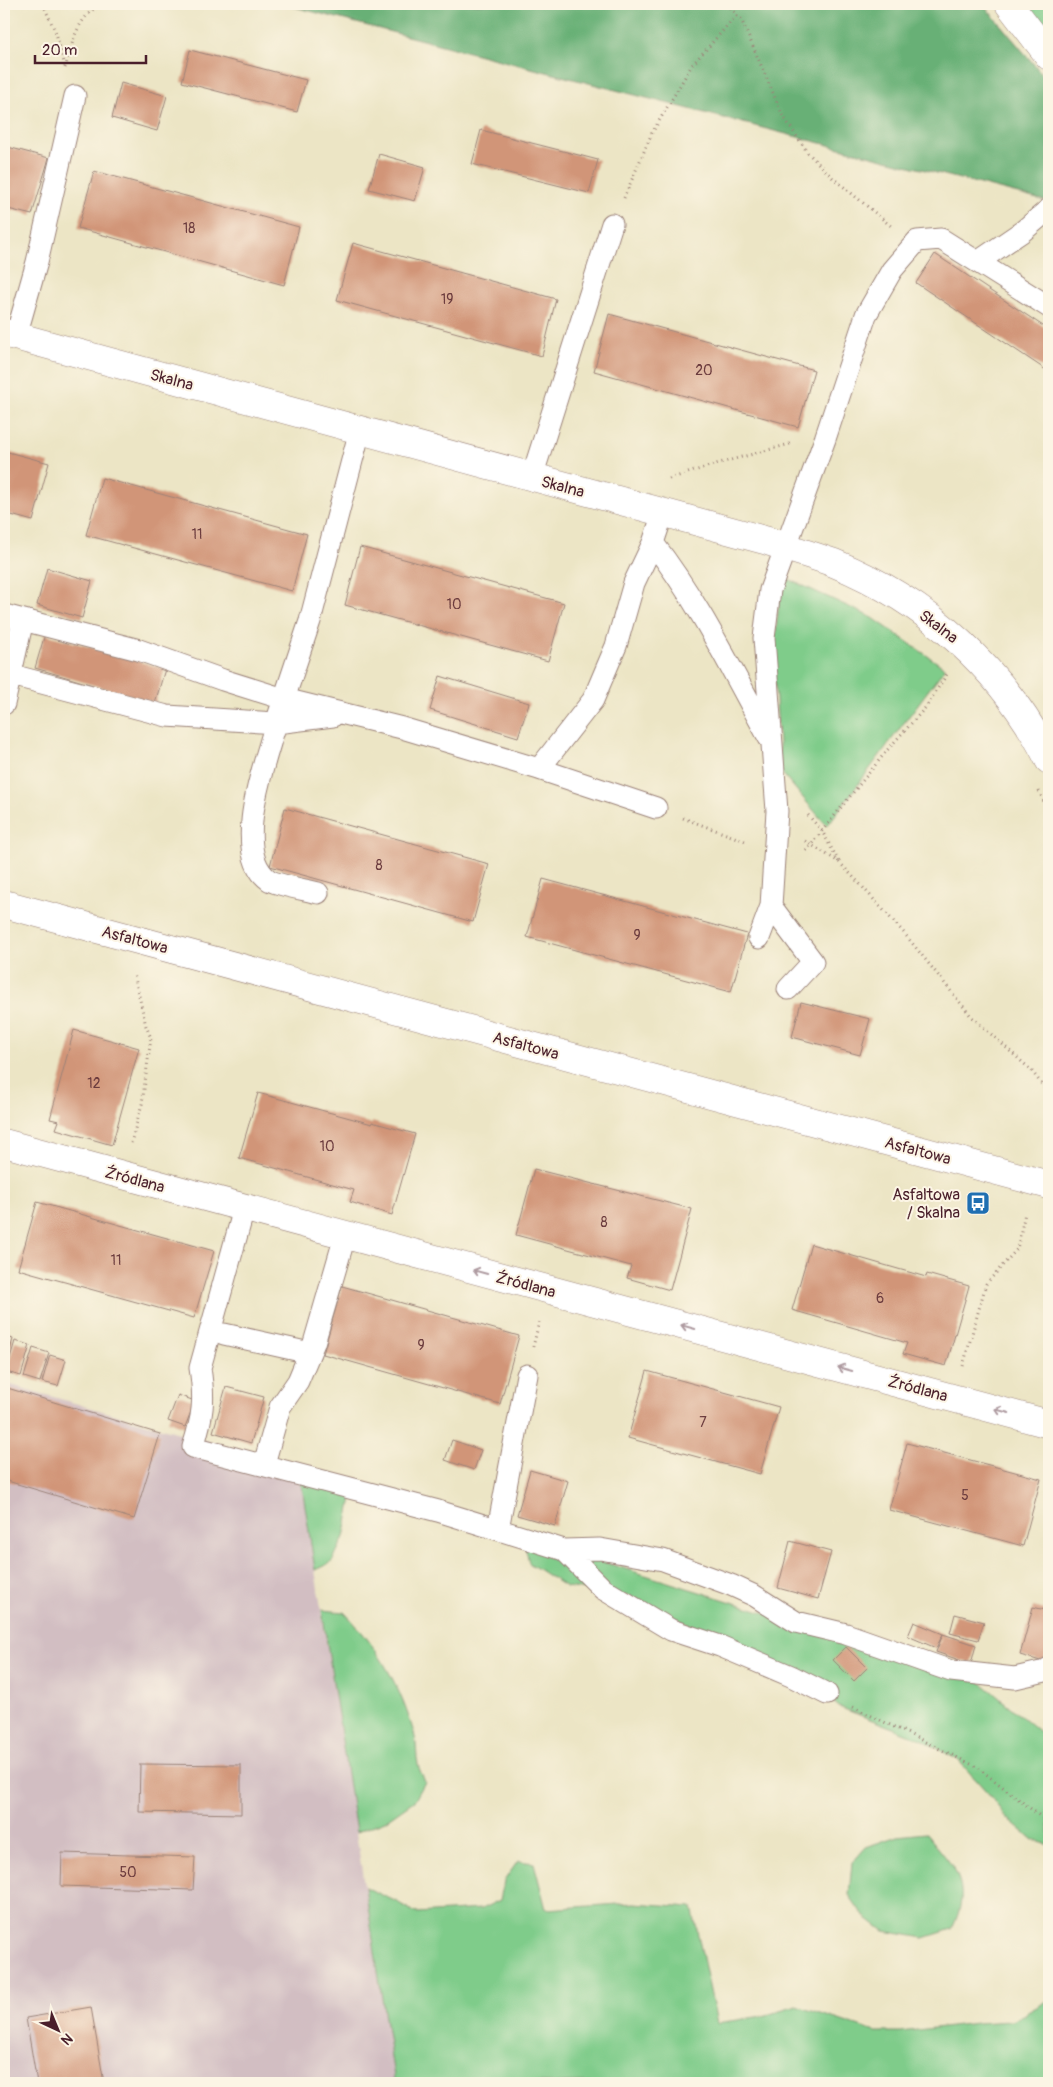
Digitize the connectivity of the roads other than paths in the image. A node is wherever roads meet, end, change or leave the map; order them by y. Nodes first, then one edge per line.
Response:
1 (1009, 4) edge
2 (1049, 56) edge
3 (75, 96) road end
4 (1049, 209) edge
5 (612, 224) road end
6 (979, 262) junction
7 (1049, 307) edge
8 (10, 335) edge
9 (360, 430) junction
10 (532, 477) junction
11 (653, 510) junction
12 (653, 543) junction
13 (785, 547) junction
14 (13, 617) edge
15 (7, 674) edge
16 (284, 699) junction
17 (4, 704) edge
18 (346, 715) junction
19 (276, 723) junction
20 (772, 744) junction
21 (1049, 760) edge
22 (540, 768) junction
23 (656, 808) road end
24 (318, 893) dead end
25 (4, 904) edge
26 (771, 906) junction
27 (760, 938) dead end
28 (788, 989) dead end
29 (4, 1143) edge
30 (1049, 1185) edge
31 (244, 1209) junction
32 (345, 1236) junction
33 (224, 1334) dead end
34 (310, 1353) junction
35 (527, 1375) road end
36 (1049, 1424) edge
37 (264, 1464) junction
38 (498, 1529) junction
39 (564, 1550) junction
40 (1049, 1668) edge
41 (827, 1694) road end

1 - 2 street
3 - 8 lane
4 - 6 lane
5 - 10 lane
6 - 7 lane
6 - 13 lane
8 - 9 street, Skalna
9 - 10 street, Skalna
9 - 16 lane
10 - 11 street, Skalna
11 - 12 lane
11 - 13 street, Skalna
12 - 20 lane
12 - 22 lane
13 - 20 lane
13 - 21 street, Skalna
14 - 15 lane
14 - 16 lane
15 - 17 lane
15 - 19 lane
16 - 18 lane
16 - 19 lane
18 - 19 lane
18 - 22 lane
19 - 24 lane
20 - 26 lane
22 - 23 lane
25 - 30 street, Asfaltowa
26 - 27 lane
26 - 28 lane
29 - 31 street, Źródlana
31 - 32 street, Źródlana
31 - 37 lane
32 - 34 lane
36 -> 32 street, Źródlana
33 - 34 lane
34 - 37 lane
35 - 38 lane
37 - 38 lane
38 - 39 lane
39 - 40 lane
39 - 41 lane

